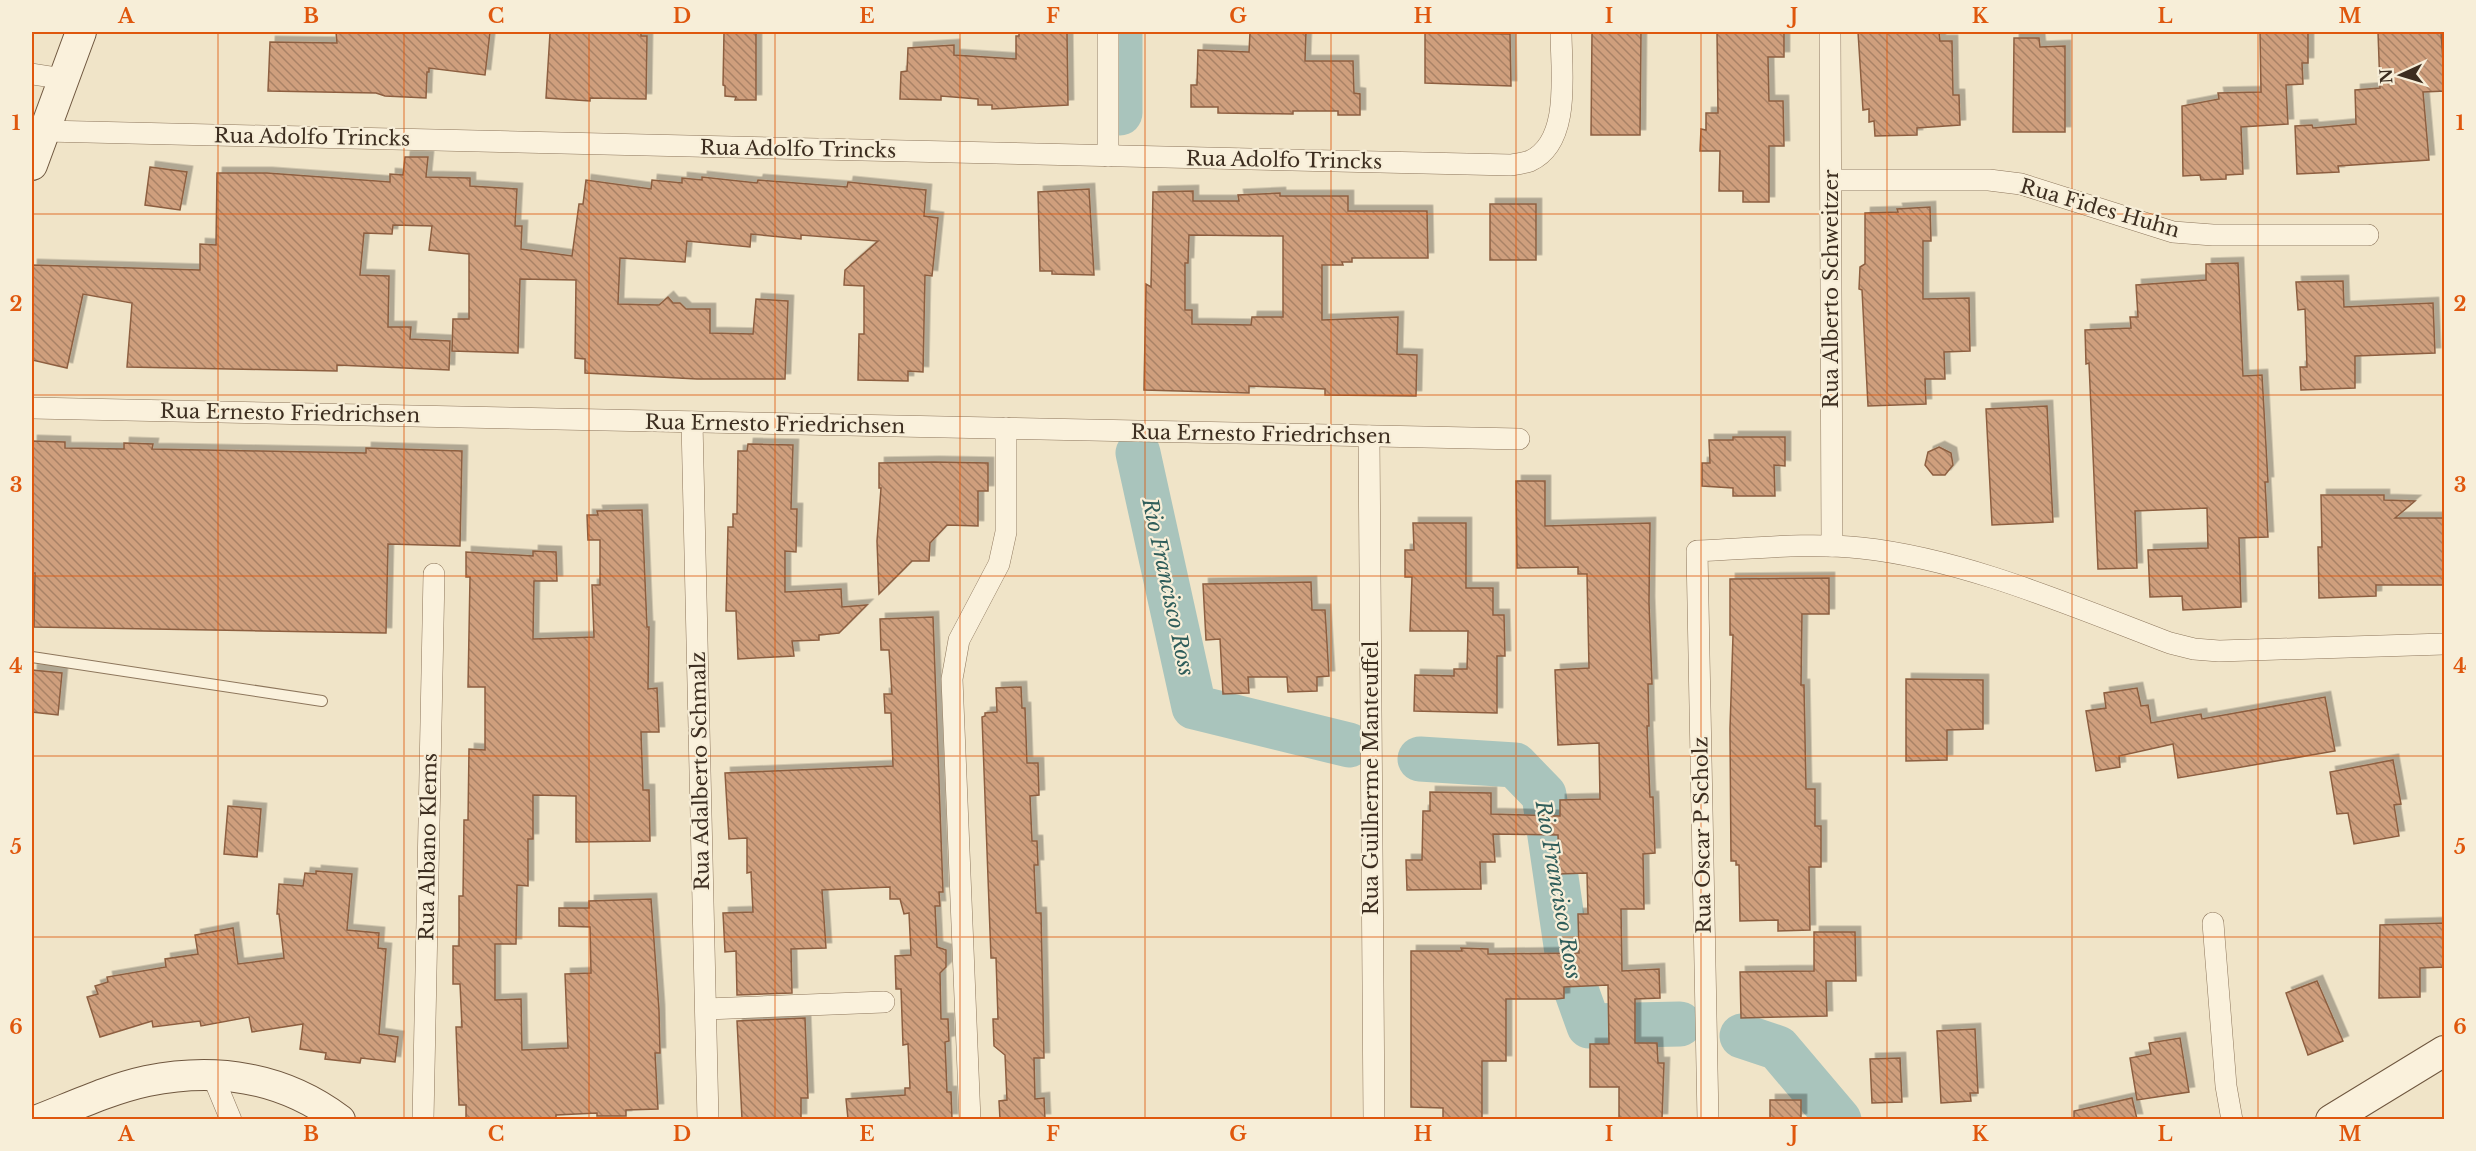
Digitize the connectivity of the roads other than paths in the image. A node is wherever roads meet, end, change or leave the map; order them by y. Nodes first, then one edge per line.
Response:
1 (81, 32) edge
2 (1108, 32) edge
3 (1561, 32) edge
4 (1830, 32) edge
5 (32, 74) edge
6 (64, 79) junction
7 (45, 131) junction
8 (1108, 156) junction
9 (32, 165) edge
10 (1831, 180) junction
11 (2368, 235) dead end
12 (32, 408) edge
13 (692, 422) junction
14 (1006, 428) junction
15 (1369, 436) junction
16 (1519, 439) dead end
17 (1832, 546) junction
18 (434, 574) dead end
19 (2445, 644) edge
20 (32, 657) edge
21 (321, 701) dead end
22 (2213, 923) dead end
23 (884, 1002) dead end
24 (706, 1009) junction
25 (2445, 1051) edge
26 (212, 1074) junction
27 (38, 1119) edge
28 (231, 1119) edge
29 (340, 1119) edge
30 (423, 1119) edge
31 (708, 1119) edge
32 (970, 1119) edge
33 (1374, 1119) edge
34 (1708, 1119) edge
35 (2232, 1119) edge
36 (2331, 1119) edge

1 - 6 street
2 - 8 street
3 - 8 street, Rua Adolfo Trincks
4 - 10 street, Rua Alberto Schweitzer
5 - 6 street
6 - 7 street
7 - 8 street, Rua Adolfo Trincks
7 - 9 street
10 - 11 street, Rua Fides Huhn
10 - 17 street, Rua Alberto Schweitzer
12 - 13 street, Rua Ernesto Friedrichsen
13 - 14 street, Rua Ernesto Friedrichsen
13 - 24 street, Rua Adalberto Schmalz
14 - 15 street, Rua Ernesto Friedrichsen
14 - 32 street
15 - 16 street, Rua Ernesto Friedrichsen
15 - 33 street, Rua Guilherme Manteuffel
17 - 19 street
17 - 34 street, Rua Oscar P Scholz
18 - 30 street, Rua Albano Klems
20 - 21 lane
22 - 35 street
23 - 24 street
24 - 31 street, Rua Adalberto Schmalz
25 - 36 street
26 - 27 street
26 - 28 street
26 - 29 street

